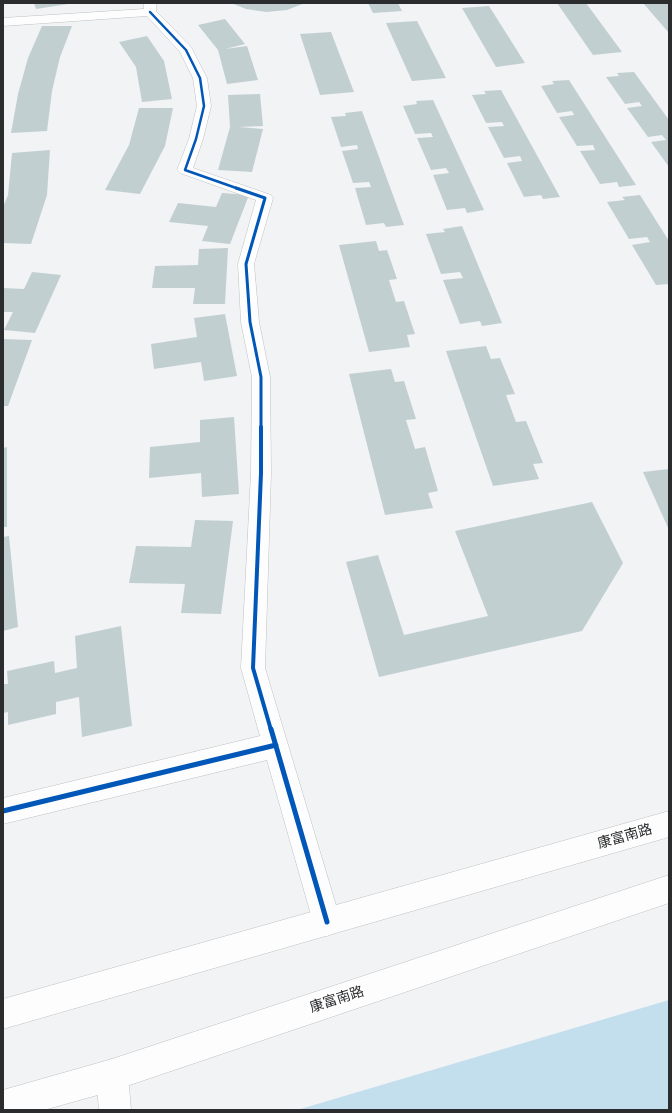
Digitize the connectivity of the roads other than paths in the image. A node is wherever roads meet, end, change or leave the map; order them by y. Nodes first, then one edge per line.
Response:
1 (150, 7) edge
2 (3, 22) edge
3 (276, 745) junction
4 (3, 811) edge
5 (669, 824) edge
6 (669, 888) edge
7 (327, 922) junction
8 (3, 1014) edge
9 (112, 1075) junction
10 (3, 1106) edge
11 (114, 1110) edge

1 - 2 street
1 - 3 street
3 - 4 street
3 - 7 street
5 - 7 street, 康富南路
6 - 9 street, 康富南路
7 - 8 street, 康富南路
9 - 10 street, 康富南路
9 - 11 street

